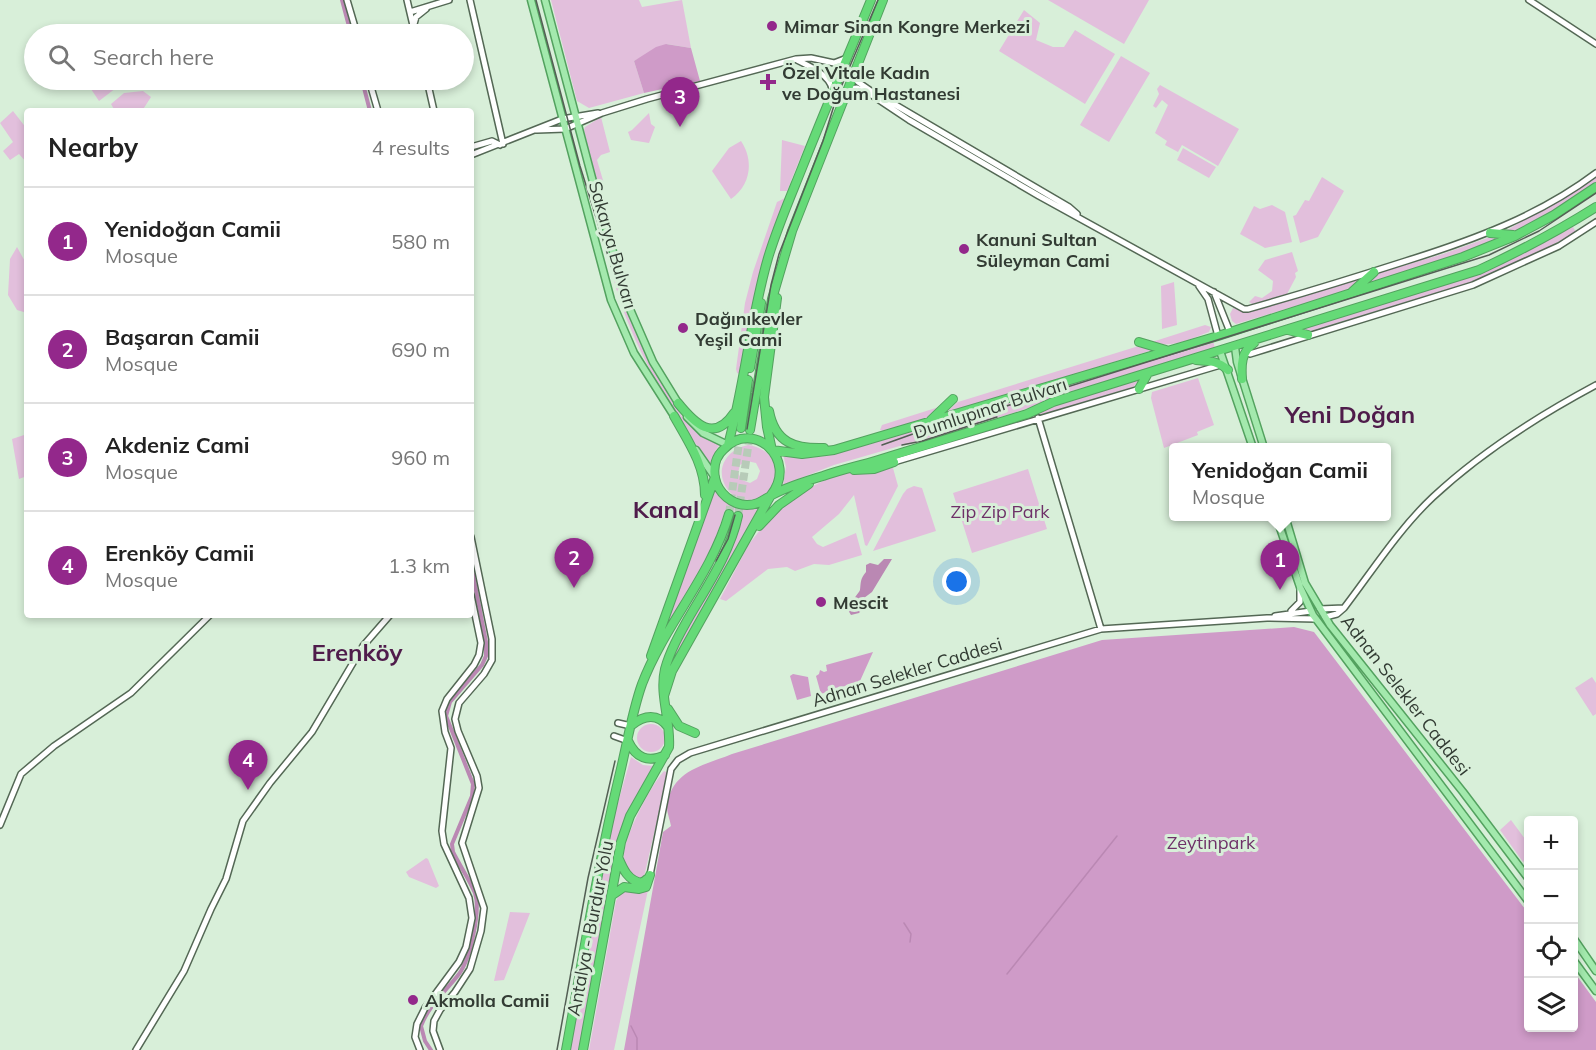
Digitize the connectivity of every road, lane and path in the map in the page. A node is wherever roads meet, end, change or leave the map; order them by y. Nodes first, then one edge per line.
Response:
1 (347, 0) edge
2 (407, 0) edge
3 (449, 0) edge
4 (470, 0) edge
5 (531, 0) edge
6 (545, 0) edge
7 (871, 0) edge
8 (877, 0) edge
9 (883, 0) edge
10 (1528, 0) edge
11 (430, 6) junction
12 (879, 10) junction
13 (410, 12) junction
14 (354, 24) edge
15 (413, 24) edge
16 (414, 24) edge
17 (1594, 42) edge
18 (849, 57) junction
19 (796, 59) junction
20 (854, 77) junction
21 (849, 89) junction
22 (372, 90) edge
23 (429, 90) edge
24 (832, 90) junction
25 (868, 91) junction
26 (377, 108) edge
27 (432, 108) edge
28 (602, 113) junction
29 (575, 116) junction
30 (562, 119) junction
31 (577, 125) junction
32 (565, 129) junction
33 (537, 130) junction
34 (502, 144) junction
35 (474, 146) edge
36 (474, 154) edge
37 (1596, 173) edge
38 (1596, 187) edge
39 (1596, 207) edge
40 (1596, 222) edge
41 (1490, 233) junction
42 (1515, 236) junction
43 (769, 254) junction
44 (1374, 272) junction
45 (778, 282) junction
46 (1196, 282) junction
47 (1214, 292) junction
48 (1349, 295) junction
49 (1234, 304) junction
50 (1225, 317) junction
51 (1287, 330) junction
52 (1230, 332) junction
53 (1308, 335) junction
54 (1218, 336) junction
55 (1261, 338) junction
56 (1139, 342) dead end
57 (1235, 347) junction
58 (1168, 351) junction
59 (1220, 351) junction
60 (1250, 354) dead end
61 (1189, 360) junction
62 (1217, 366) dead end
63 (1228, 370) junction
64 (1148, 373) junction
65 (1242, 379) junction
66 (767, 383) junction
67 (1596, 385) edge
68 (1139, 389) junction
69 (953, 399) dead end
70 (678, 403) junction
71 (738, 407) junction
72 (1027, 414) junction
73 (674, 416) junction
74 (1038, 418) junction
75 (930, 421) junction
76 (1017, 424) junction
77 (741, 428) tunnel mouth
78 (750, 430) tunnel mouth
79 (1252, 443) edge
80 (1263, 443) edge
81 (728, 445) junction
82 (845, 446) junction
83 (772, 450) junction
84 (894, 462) joint
85 (843, 470) junction
86 (825, 475) junction
87 (715, 477) junction
88 (771, 495) junction
89 (705, 502) junction
90 (729, 514) tunnel mouth
91 (738, 516) tunnel mouth
92 (1278, 521) edge
93 (1286, 521) edge
94 (748, 539) junction
95 (474, 554) edge
96 (1300, 587) junction
97 (1344, 608) junction
98 (474, 609) edge
99 (1320, 609) junction
100 (1311, 611) junction
101 (1288, 614) junction
102 (1337, 614) junction
103 (1325, 617) junction
104 (207, 618) edge
105 (387, 618) edge
106 (1268, 618) junction
107 (1316, 620) junction
108 (1101, 628) junction
109 (1333, 628) junction
110 (642, 685) junction
111 (665, 699) junction
112 (618, 723) dead end
113 (632, 726) junction
114 (669, 728) junction
115 (695, 733) dead end
116 (614, 736) dead end
117 (628, 741) junction
118 (666, 754) junction
119 (0, 825) edge
120 (618, 856) junction
121 (1524, 873) edge
122 (650, 875) junction
123 (611, 896) junction
124 (1524, 896) edge
125 (1578, 945) edge
126 (1578, 966) edge
127 (1596, 970) edge
128 (1596, 990) edge
129 (136, 1050) edge
130 (420, 1050) edge
131 (440, 1050) edge
132 (566, 1050) edge
133 (583, 1050) edge

1 - 14 street
2 - 13 street
3 - 11 street
4 - 34 street
5 - 30 main road, Sakarya Bulvarı
6 - 29 main road, Sakarya Bulvarı
7 - 18 highway
8 - 12 street
9 - 12 highway
10 - 17 street
11 - 13 street
11 - 16 street
12 - 20 highway
13 - 15 street
18 - 19 street
18 - 24 highway
19 - 24 street
19 - 28 street
20 - 21 highway
20 - 25 street
21 - 25 street
21 - 45 highway
22 - 26 street
23 - 27 street
24 - 43 highway
25 - 46 street
28 - 29 street
28 - 31 street
29 - 30 street
29 - 31 main road, Sakarya Bulvarı
30 - 32 main road, Sakarya Bulvarı
30 - 33 street
31 - 32 street
31 - 70 main road, Sakarya Bulvarı
32 - 33 street
32 - 73 main road, Sakarya Bulvarı
33 - 34 street
34 - 35 street
34 - 36 street
37 - 41 street
38 - 42 highway, Dumlupınar Bulvarı
39 - 51 highway, Dumlupınar Bulvarı
40 - 53 street
41 - 42 highway
41 - 44 street
42 - 48 highway, Dumlupınar Bulvarı
43 - 71 highway
43 - 77 highway
44 - 48 highway
44 - 49 street
45 - 66 highway
45 - 78 highway
46 - 47 street
46 - 54 street
47 - 49 street
47 - 50 street
48 - 52 highway, Dumlupınar Bulvarı
49 - 50 street
50 - 52 street
51 - 53 highway
51 - 55 highway, Dumlupınar Bulvarı
52 - 54 highway, Dumlupınar Bulvarı
52 - 57 highway
53 - 60 street
54 - 58 highway, Dumlupınar Bulvarı
54 - 59 highway
55 - 57 highway, Dumlupınar Bulvarı
55 - 65 highway
56 - 58 highway
57 - 59 highway, Dumlupınar Bulvarı
57 - 65 main road
58 - 75 highway, Dumlupınar Bulvarı
59 - 61 highway, Dumlupınar Bulvarı
59 - 63 main road
61 - 63 highway
61 - 64 highway, Dumlupınar Bulvarı
62 - 68 street
63 - 79 main road
64 - 68 highway
64 - 72 highway, Dumlupınar Bulvarı
65 - 80 main road
66 - 82 highway
66 - 83 highway
67 - 97 street
68 - 74 street
69 - 75 highway
70 - 71 highway
70 - 81 main road, Sakarya Bulvarı
71 - 81 highway
72 - 76 highway
72 - 85 highway, Dumlupınar Bulvarı
73 - 87 main road, Sakarya Bulvarı
73 - 89 highway
74 - 76 street
74 - 108 street
75 - 82 highway, Dumlupınar Bulvarı
76 - 84 street
81 - 83 highway
81 - 87 highway
82 - 83 highway, Dumlupınar Bulvarı
83 - 88 highway
84 - 85 highway
85 - 86 highway, Dumlupınar Bulvarı
86 - 88 highway, Dumlupınar Bulvarı
86 - 94 highway
87 - 88 highway
87 - 89 highway
88 - 94 highway
89 - 110 highway
90 - 110 highway, Antalya - Burdur Yolu
91 - 111 highway, Antalya - Burdur Yolu
92 - 96 main road, Adnan Selekler Caddesi
93 - 99 main road, Adnan Selekler Caddesi
94 - 111 highway
95 - 131 street
96 - 100 main road, Adnan Selekler Caddesi
96 - 101 street
97 - 99 street
97 - 102 street
98 - 130 street
99 - 100 main road
99 - 103 main road, Adnan Selekler Caddesi
100 - 101 street, Adnan Selekler Caddesi
100 - 107 main road, Adnan Selekler Caddesi
101 - 106 street, Adnan Selekler Caddesi
102 - 103 street
102 - 109 street
103 - 107 main road
103 - 109 main road, Adnan Selekler Caddesi
104 - 119 street
105 - 129 street
106 - 107 street, Adnan Selekler Caddesi
106 - 108 street, Adnan Selekler Caddesi
107 - 124 main road, Adnan Selekler Caddesi
108 - 122 street, Adnan Selekler Caddesi
109 - 121 main road, Adnan Selekler Caddesi
110 - 113 highway, Antalya - Burdur Yolu
111 - 114 highway, Antalya - Burdur Yolu
111 - 115 highway
112 - 113 street
113 - 114 highway
113 - 117 highway, Antalya - Burdur Yolu
114 - 118 highway, Antalya - Burdur Yolu
116 - 117 street
117 - 118 highway
117 - 132 highway, Antalya - Burdur Yolu
118 - 120 highway, Antalya - Burdur Yolu
120 - 122 highway
120 - 123 highway, Antalya - Burdur Yolu
122 - 123 highway
123 - 133 highway, Antalya - Burdur Yolu
125 - 127 main road
126 - 128 main road

